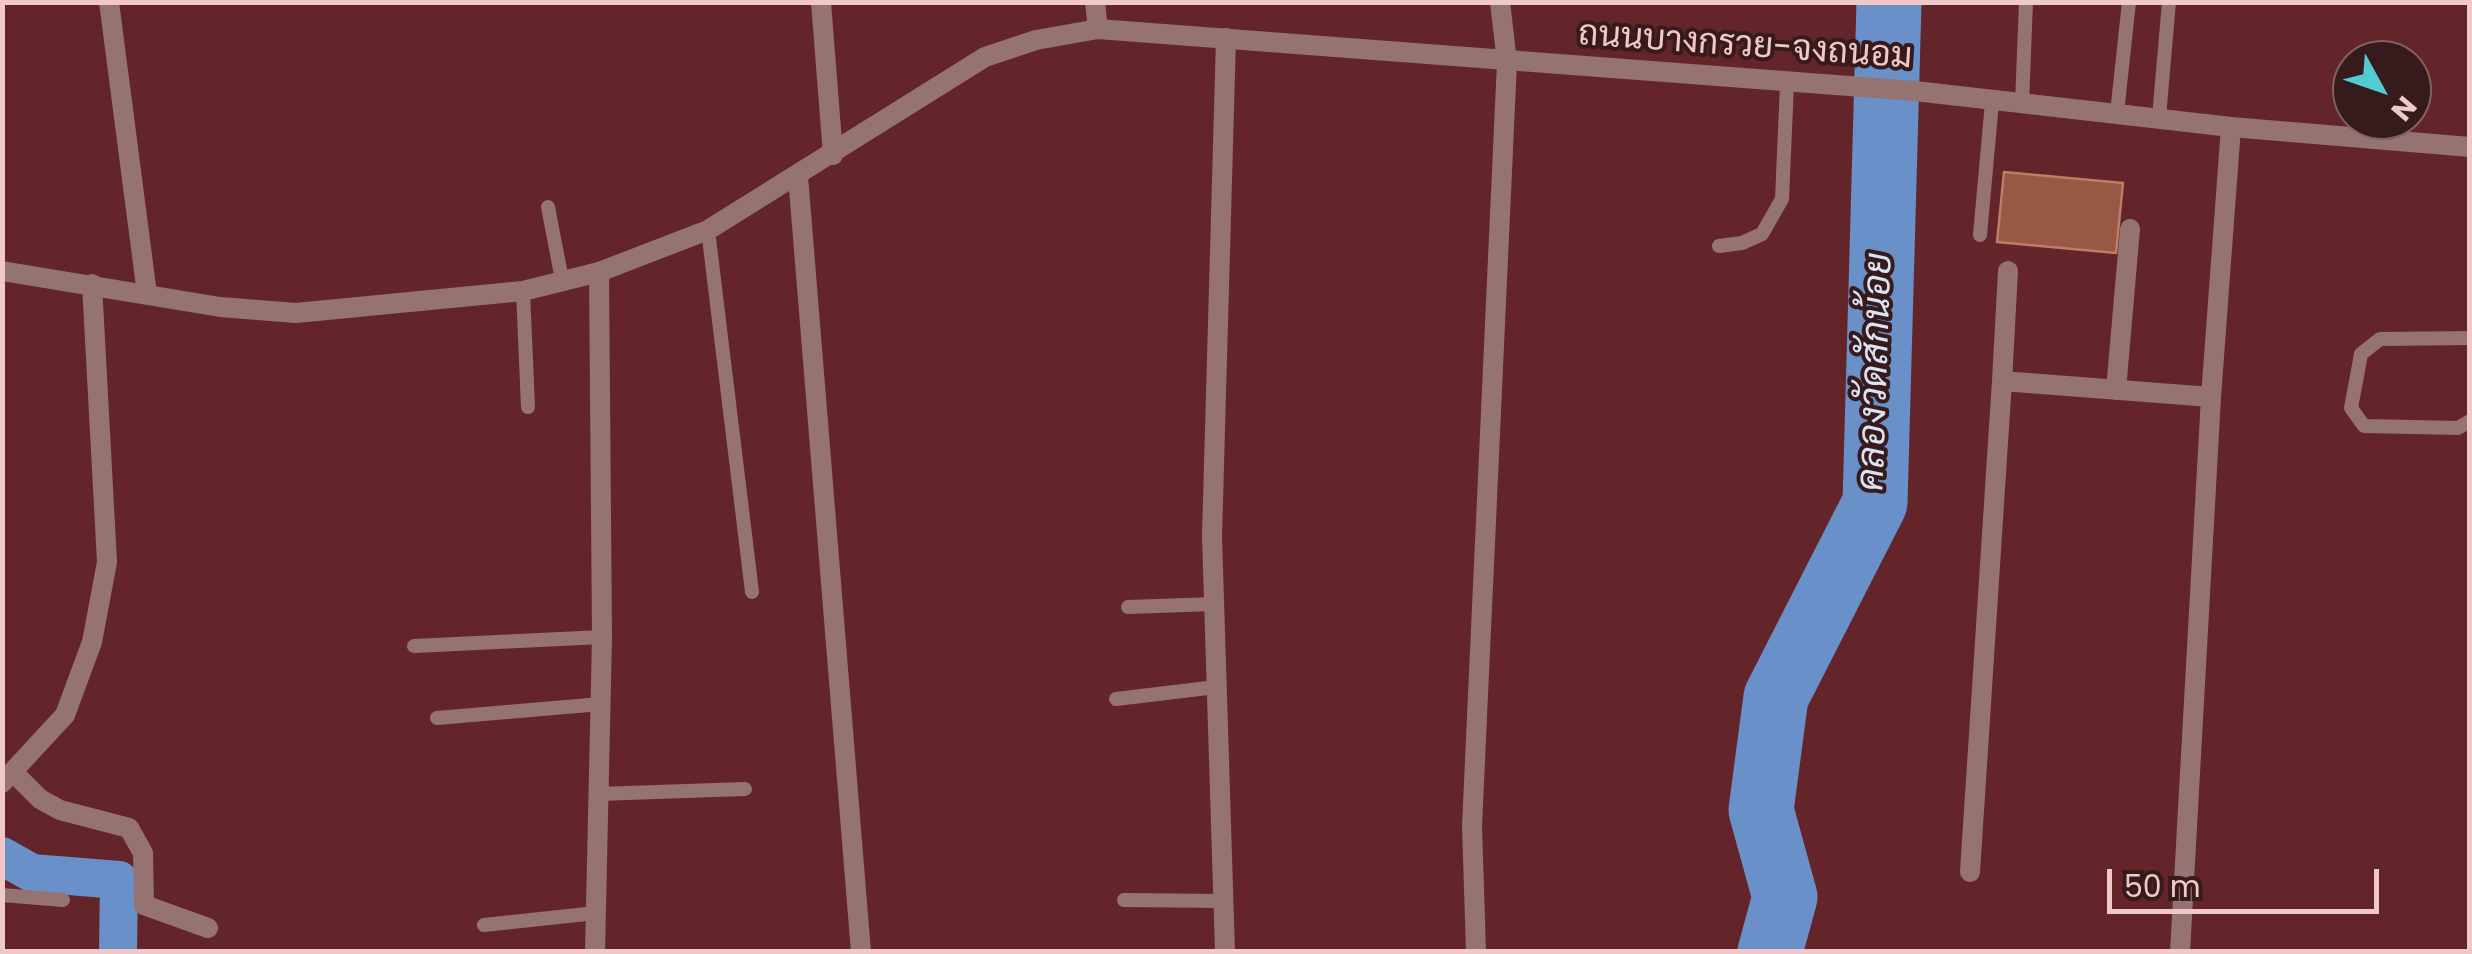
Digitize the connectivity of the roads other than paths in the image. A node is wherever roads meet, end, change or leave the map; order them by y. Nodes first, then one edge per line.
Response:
1 (109, 2) edge
2 (821, 2) edge
3 (1094, 2) edge
4 (1500, 2) edge
5 (2026, 2) edge
6 (2129, 2) edge
7 (2168, 2) edge
8 (1098, 30) junction
9 (1226, 38) junction
10 (1507, 62) junction
11 (1787, 84) junction
12 (1992, 102) junction
13 (2022, 104) junction
14 (2118, 113) junction
15 (2158, 117) junction
16 (2232, 127) junction
17 (2470, 147) edge
18 (834, 155) junction
19 (798, 176) junction
20 (548, 207) dead end
21 (2130, 229) dead end
22 (708, 230) junction
23 (1980, 235) dead end
24 (1719, 246) dead end
25 (2, 270) edge
26 (2008, 271) dead end
27 (599, 272) junction
28 (562, 280) junction
29 (92, 284) junction
30 (524, 291) junction
31 (147, 294) junction
32 (2470, 338) edge
33 (2002, 381) junction
34 (2116, 390) junction
35 (2210, 397) junction
36 (528, 406) dead end
37 (2470, 420) edge
38 (752, 592) dead end
39 (1214, 604) junction
40 (1128, 607) dead end
41 (602, 637) junction
42 (414, 646) dead end
43 (1216, 687) junction
44 (1116, 699) dead end
45 (600, 704) junction
46 (437, 718) dead end
47 (8, 778) edge
48 (745, 789) dead end
49 (598, 794) junction
50 (1970, 872) dead end
51 (2, 895) edge
52 (62, 900) dead end
53 (1124, 900) dead end
54 (1223, 901) junction
55 (596, 913) junction
56 (484, 925) dead end
57 (208, 928) dead end
58 (596, 952) edge
59 (861, 952) edge
60 (1225, 952) edge
61 (1476, 952) edge
62 (2180, 952) edge

1 - 31 street
2 - 18 street
3 - 8 street
4 - 10 street
5 - 13 lane
6 - 14 lane
7 - 15 lane
8 - 9 street, ถนนบางกรวย-จงถนอม
8 - 18 street, ถนนบางกรวย-จงถนอม
9 - 10 street, ถนนบางกรวย-จงถนอม
9 - 39 street
10 - 11 street, ถนนบางกรวย-จงถนอม
10 - 61 street
11 - 12 street, ถนนบางกรวย-จงถนอม
11 - 24 lane
12 - 13 street, ถนนบางกรวย-จงถนอม
12 - 23 lane
13 - 14 street, ถนนบางกรวย-จงถนอม
14 - 15 street, ถนนบางกรวย-จงถนอม
15 - 16 street, ถนนบางกรวย-จงถนอม
16 - 17 street, ถนนบางกรวย-จงถนอม
16 - 35 street
18 - 19 street, ถนนบางกรวย-จงถนอม
19 - 22 street, ถนนบางกรวย-จงถนอม
19 - 59 street
20 - 28 lane
21 - 34 street
22 - 27 street, ถนนบางกรวย-จงถนอม
22 - 38 lane
25 - 29 street, ถนนบางกรวย-จงถนอม
26 - 33 street
27 - 28 street, ถนนบางกรวย-จงถนอม
27 - 41 street
28 - 30 street, ถนนบางกรวย-จงถนอม
29 - 31 street, ถนนบางกรวย-จงถนอม
29 - 47 street
30 - 31 street, ถนนบางกรวย-จงถนอม
30 - 36 lane
32 - 37 lane
33 - 34 street
33 - 50 street
34 - 35 street
35 - 62 street
39 - 40 lane
39 - 43 street
41 - 42 lane
41 - 45 street
43 - 44 lane
43 - 54 street
45 - 46 lane
45 - 49 street
47 - 57 street
48 - 49 lane
49 - 55 street
51 - 52 lane
53 - 54 lane
54 - 60 street
55 - 56 lane
55 - 58 street

